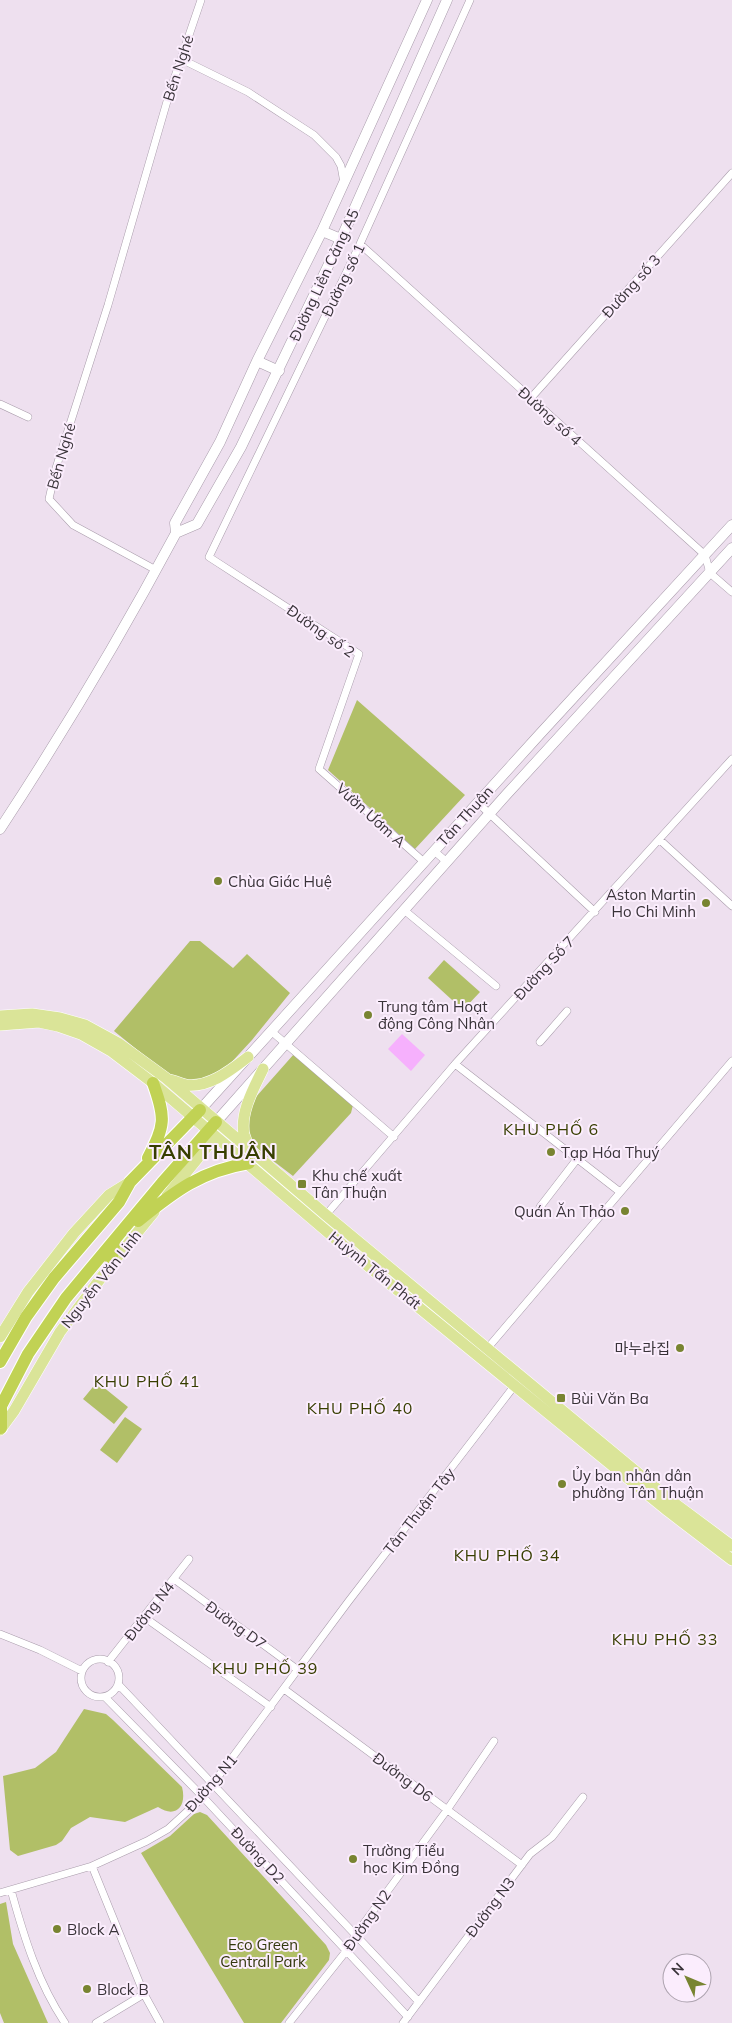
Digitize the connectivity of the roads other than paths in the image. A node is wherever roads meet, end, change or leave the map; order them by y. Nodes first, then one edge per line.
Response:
1 (201, 0) edge
2 (427, 0) edge
3 (447, 0) edge
4 (470, 0) edge
5 (181, 59) junction
6 (732, 173) edge
7 (344, 183) junction
8 (322, 231) junction
9 (342, 240) junction
10 (360, 244) junction
11 (258, 361) junction
12 (279, 371) junction
13 (530, 399) junction
14 (0, 404) edge
15 (28, 417) dead end
16 (732, 524) edge
17 (176, 533) junction
18 (732, 548) edge
19 (705, 555) junction
20 (209, 557) joint
21 (156, 570) junction
22 (710, 573) junction
23 (732, 592) edge
24 (732, 759) edge
25 (319, 769) joint
26 (478, 803) junction
27 (490, 813) junction
28 (0, 829) edge
29 (660, 840) junction
30 (434, 851) junction
31 (424, 862) junction
32 (447, 862) junction
33 (732, 906) edge
34 (404, 910) junction
35 (595, 912) junction
36 (496, 986) dead end
37 (567, 1011) dead end
38 (0, 1016) edge
39 (0, 1025) edge
40 (271, 1031) junction
41 (540, 1042) dead end
42 (286, 1044) junction
43 (248, 1057) junction
44 (732, 1061) edge
45 (455, 1064) junction
46 (263, 1069) junction
47 (166, 1078) junction
48 (153, 1083) junction
49 (197, 1114) junction
50 (213, 1130) junction
51 (394, 1137) junction
52 (250, 1150) junction
53 (577, 1159) junction
54 (249, 1163) junction
55 (141, 1171) junction
56 (130, 1182) junction
57 (620, 1192) junction
58 (164, 1200) junction
59 (540, 1207) dead end
60 (322, 1219) junction
61 (115, 1240) junction
62 (110, 1266) junction
63 (0, 1337) edge
64 (484, 1352) junction
65 (0, 1362) edge
66 (515, 1385) junction
67 (0, 1407) edge
68 (0, 1429) edge
69 (671, 1507) junction
70 (732, 1546) edge
71 (189, 1559) dead end
72 (732, 1560) edge
73 (174, 1579) junction
74 (144, 1617) junction
75 (0, 1634) edge
76 (323, 1637) joint
77 (108, 1662) junction
78 (298, 1670) junction
79 (82, 1671) junction
80 (118, 1684) junction
81 (284, 1689) junction
82 (105, 1697) junction
83 (271, 1707) junction
84 (494, 1740) dead end
85 (214, 1783) junction
86 (583, 1796) dead end
87 (203, 1797) junction
88 (447, 1810) junction
89 (92, 1866) junction
90 (522, 1866) junction
91 (10, 1890) junction
92 (0, 1893) edge
93 (356, 1934) junction
94 (347, 1950) junction
95 (144, 1994) junction
96 (419, 2002) junction
97 (406, 2020) edge
98 (65, 2023) edge
99 (96, 2023) edge
100 (160, 2023) edge
101 (288, 2023) edge

1 - 5 street, Bến Nghé
2 - 7 street, Đường Liên Cảng A5
3 - 9 street, Đường Liên Cảng A5
4 - 10 street, Đường số 1
5 - 7 street
5 - 21 street, Bến Nghé
6 - 13 street, Đường số 3
7 - 8 street, Đường Liên Cảng A5
8 - 9 street
8 - 11 street, Đường Liên Cảng A5
9 - 12 street, Đường Liên Cảng A5
10 - 13 street, Đường số 4
10 - 20 street, Đường số 1
11 - 12 street
11 - 17 street, Đường Liên Cảng A5
12 - 17 street, Đường Liên Cảng A5
13 - 19 street, Đường số 4
14 - 15 street
16 - 19 street, Tân Thuận
17 - 21 street, Đường Liên Cảng A5
18 - 22 street, Tân Thuận
19 - 22 street
19 - 26 street, Tân Thuận
20 - 25 street, Đường số 2
21 - 28 street
22 - 23 street
22 - 27 street, Tân Thuận
24 - 29 street, Đường Số 7
25 - 31 street, Vườn Ươm A
26 - 27 street
26 - 30 street, Tân Thuận
27 - 32 street, Tân Thuận
27 - 35 street
29 - 33 street
29 - 35 street, Đường Số 7
30 - 31 street, Tân Thuận
30 - 32 street
31 - 40 street, Tân Thuận
32 - 34 street, Tân Thuận
34 - 36 street
34 - 42 street, Tân Thuận
35 - 45 street, Đường Số 7
37 - 41 street
38 - 47 main road, Huỳnh Tấn Phát
39 - 48 main road, Huỳnh Tấn Phát
40 - 42 street
40 - 43 street, Tân Thuận
42 - 46 street, Tân Thuận
42 - 51 street
43 - 47 main road
43 - 49 street, Tân Thuận
44 - 57 street
45 - 51 street, Đường Số 7
45 - 53 street
46 - 50 street, Tân Thuận
46 - 52 main road
47 - 49 main road, Huỳnh Tấn Phát
48 - 49 main road, Huỳnh Tấn Phát
48 - 55 highway
49 - 50 main road, Huỳnh Tấn Phát
49 - 55 highway
50 - 52 main road, Huỳnh Tấn Phát
50 - 54 main road, Huỳnh Tấn Phát
50 - 58 main road, Nguyễn Văn Linh
50 - 61 highway, Nguyễn Văn Linh
51 - 60 street, Đường Số 7
52 - 60 main road, Huỳnh Tấn Phát
53 - 57 street
53 - 59 street
54 - 58 highway
54 - 60 main road, Huỳnh Tấn Phát
55 - 56 highway
56 - 63 main road
56 - 65 highway
57 - 64 street
58 - 61 highway
58 - 62 main road, Nguyễn Văn Linh
60 - 64 main road, Huỳnh Tấn Phát
61 - 62 highway
61 - 67 highway, Nguyễn Văn Linh
62 - 68 main road, Nguyễn Văn Linh
64 - 66 main road, Huỳnh Tấn Phát
64 - 69 main road, Huỳnh Tấn Phát
66 - 69 main road, Huỳnh Tấn Phát
66 - 76 street, Tân Thuận Tây
67 - 68 highway
69 - 70 main road, Huỳnh Tấn Phát
69 - 72 main road, Huỳnh Tấn Phát
71 - 73 street, Đường N4
73 - 74 street, Đường N4
73 - 78 street, Đường D7
74 - 77 street, Đường N4
74 - 83 street
75 - 79 street
76 - 78 street, Đường N1
77 - 79 street
77 - 80 street
78 - 81 street, Đường N1
79 - 82 street
80 - 82 street
80 - 85 street, Đường D2
81 - 83 street, Đường N1
81 - 88 street, Đường D6
82 - 87 street, Đường D2
83 - 85 street, Đường N1
84 - 88 street, Đường N2
85 - 87 street, Đường N1
85 - 93 street, Đường D2
86 - 90 street, Đường N3
87 - 89 street, Đường N1
87 - 94 street, Đường D2
88 - 90 street, Đường D6
88 - 93 street, Đường N2
89 - 91 street, Đường N1
89 - 95 street
90 - 96 street, Đường N3
91 - 92 street, Đường N1
91 - 98 street
93 - 94 street, Đường N2
93 - 96 street, Đường D2
94 - 97 street, Đường D2
94 - 101 street, Đường N2
95 - 99 street
95 - 100 street
96 - 97 street, Đường N3

